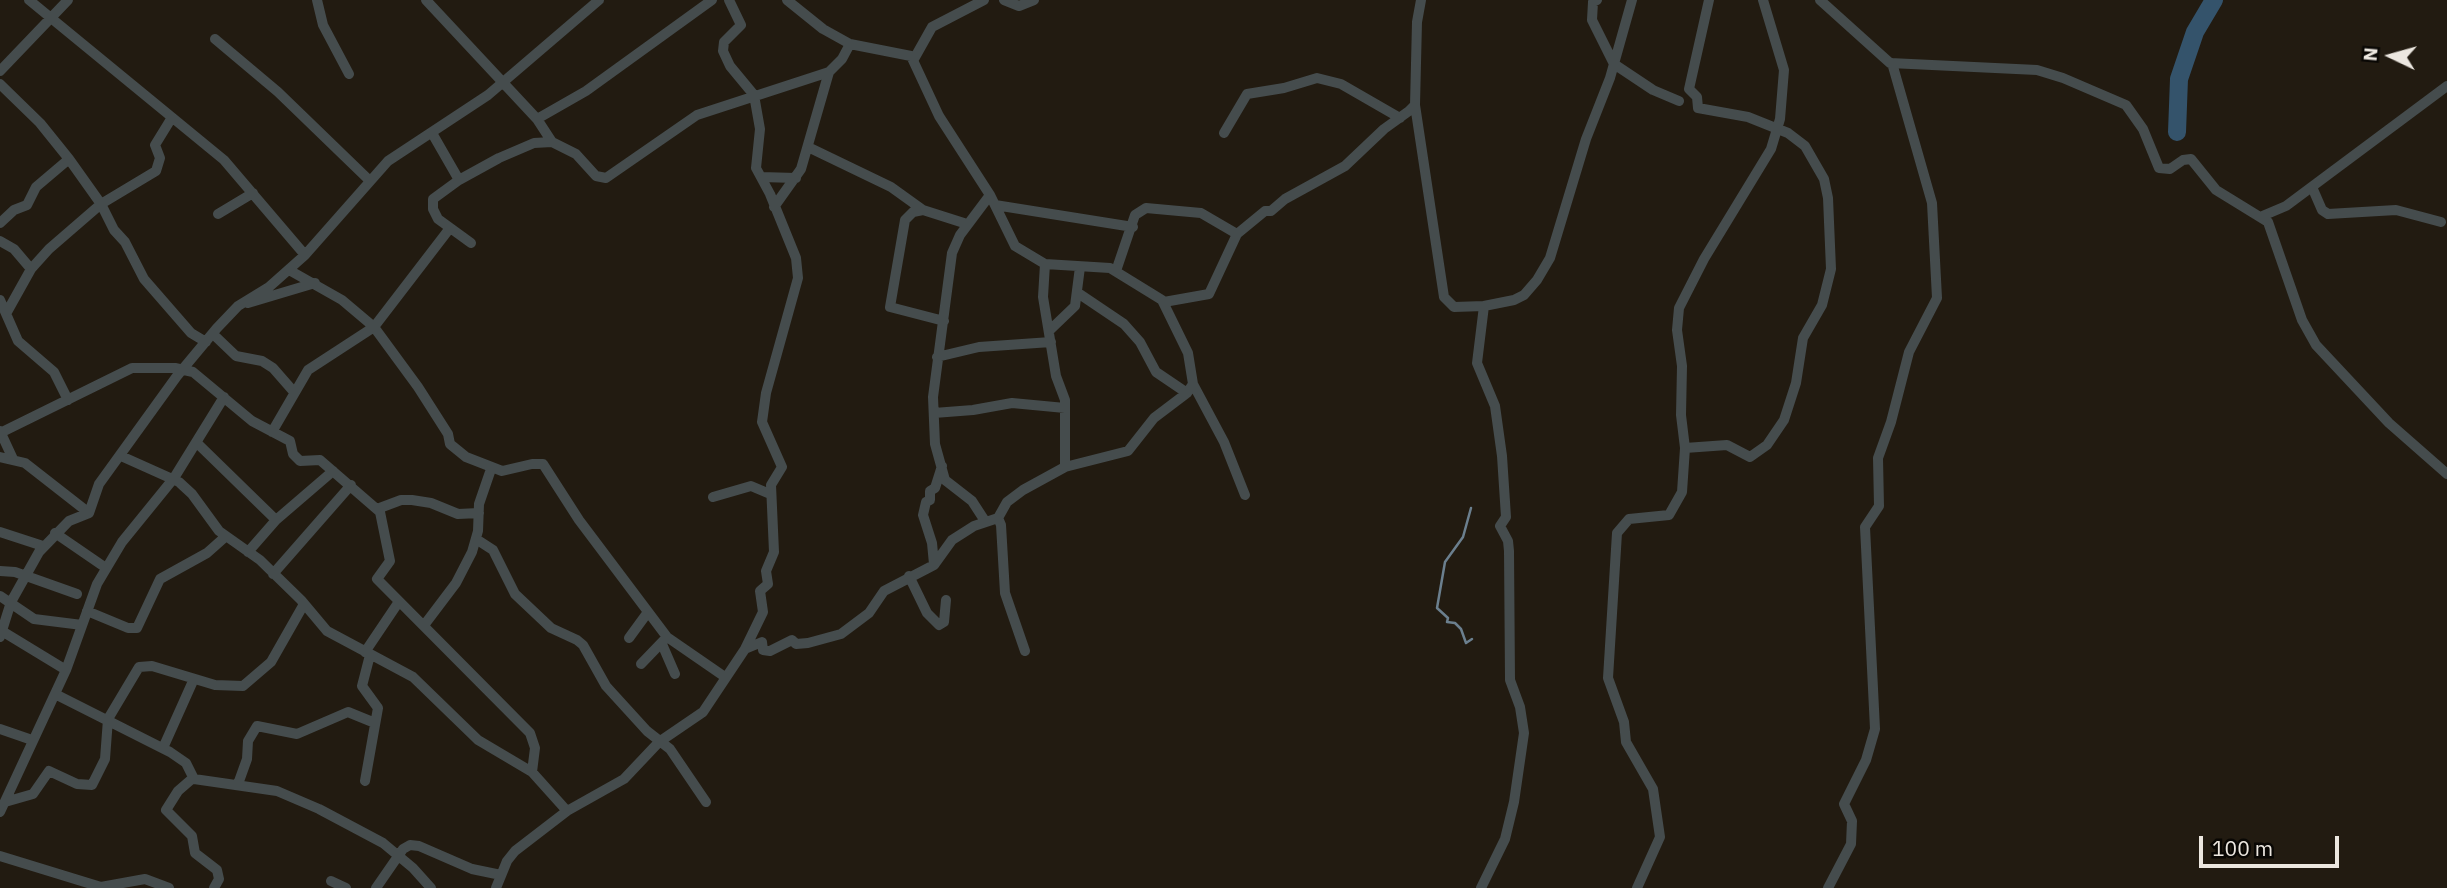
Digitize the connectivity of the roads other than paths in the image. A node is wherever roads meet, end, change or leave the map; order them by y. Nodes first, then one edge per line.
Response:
1 (29, 0) edge
2 (68, 0) edge
3 (317, 0) edge
4 (426, 0) edge
5 (599, 0) edge
6 (712, 0) edge
7 (729, 0) edge
8 (787, 0) edge
9 (984, 0) edge
10 (1004, 0) edge
11 (1034, 0) edge
12 (1421, 0) edge
13 (1597, 0) edge
14 (1628, 0) edge
15 (1709, 0) edge
16 (1763, 0) edge
17 (1821, 0) edge
18 (51, 19) junction
19 (215, 39) dead end
20 (850, 44) junction
21 (914, 58) junction
22 (1892, 63) junction
23 (1614, 64) junction
24 (0, 71) edge
25 (829, 72) junction
26 (349, 74) dead end
27 (502, 82) junction
28 (0, 84) edge
29 (2447, 86) edge
30 (754, 96) junction
31 (1679, 101) dead end
32 (1415, 104) junction
33 (1400, 118) junction
34 (171, 119) junction
35 (537, 119) junction
36 (1778, 130) junction
37 (432, 133) junction
38 (1224, 133) dead end
39 (552, 142) junction
40 (808, 147) junction
41 (69, 159) junction
42 (761, 177) junction
43 (796, 178) junction
44 (370, 180) junction
45 (459, 180) junction
46 (2312, 187) junction
47 (253, 193) junction
48 (993, 200) junction
49 (911, 201) junction
50 (101, 204) junction
51 (774, 206) junction
52 (923, 210) junction
53 (218, 214) dead end
54 (909, 215) junction
55 (2260, 217) junction
56 (2441, 222) dead end
57 (0, 223) edge
58 (967, 224) junction
59 (1133, 227) junction
60 (450, 228) junction
61 (1237, 234) junction
62 (0, 241) edge
63 (471, 243) dead end
64 (305, 255) junction
65 (1045, 264) junction
66 (1080, 267) junction
67 (31, 269) junction
68 (289, 270) junction
69 (1116, 271) junction
70 (315, 284) junction
71 (1078, 293) junction
72 (0, 300) edge
73 (1164, 302) junction
74 (238, 306) junction
75 (1484, 306) junction
76 (7, 312) junction
77 (944, 321) junction
78 (374, 327) junction
79 (1050, 330) junction
80 (209, 338) junction
81 (1052, 342) junction
82 (937, 357) junction
83 (185, 368) junction
84 (1190, 388) junction
85 (294, 392) junction
86 (224, 397) junction
87 (68, 400) junction
88 (1065, 408) junction
89 (934, 413) junction
90 (0, 432) edge
91 (272, 432) junction
92 (197, 443) junction
93 (1685, 448) junction
94 (121, 456) junction
95 (0, 457) edge
96 (13, 459) junction
97 (942, 466) junction
98 (1065, 467) junction
99 (333, 471) junction
100 (490, 472) dead end
101 (2447, 474) edge
102 (174, 478) junction
103 (351, 485) junction
104 (770, 494) junction
105 (1245, 495) dead end
106 (713, 497) dead end
107 (377, 509) junction
108 (89, 513) junction
109 (479, 513) junction
110 (998, 518) junction
111 (276, 520) junction
112 (985, 521) junction
113 (0, 532) edge
114 (55, 533) junction
115 (225, 537) junction
116 (476, 540) junction
117 (43, 546) junction
118 (248, 552) junction
119 (934, 565) junction
120 (106, 568) junction
121 (0, 571) edge
122 (273, 574) junction
123 (25, 576) junction
124 (909, 576) junction
125 (77, 594) dead end
126 (0, 596) edge
127 (946, 600) dead end
128 (10, 602) junction
129 (398, 603) junction
130 (304, 604) junction
131 (88, 611) junction
132 (648, 612) junction
133 (425, 624) junction
134 (82, 625) junction
135 (1, 634) edge
136 (629, 639) dead end
137 (664, 641) junction
138 (745, 649) junction
139 (1025, 651) dead end
140 (367, 653) junction
141 (641, 664) dead end
142 (66, 670) junction
143 (675, 674) dead end
144 (725, 677) junction
145 (193, 681) junction
146 (55, 694) junction
147 (108, 719) junction
148 (375, 723) junction
149 (0, 729) edge
150 (32, 740) junction
151 (659, 741) junction
152 (163, 748) junction
153 (532, 772) junction
154 (193, 778) junction
155 (365, 781) dead end
156 (238, 785) junction
157 (706, 802) dead end
158 (2, 807) edge
159 (567, 811) junction
160 (399, 855) junction
161 (0, 856) edge
162 (501, 875) junction
163 (331, 881) dead end
164 (169, 888) edge
165 (214, 888) edge
166 (346, 888) edge
167 (376, 888) edge
168 (431, 888) edge
169 (496, 888) edge
170 (1481, 888) edge
171 (1637, 888) edge
172 (1828, 888) edge

1 - 18 street
2 - 18 street
3 - 26 street
4 - 27 street
5 - 27 street
6 - 35 street
7 - 30 street
8 - 20 street
9 - 21 street
10 - 11 street
12 - 32 street
13 - 23 street
14 - 23 street
15 - 36 street
16 - 36 street
17 - 22 street
18 - 24 street
18 - 34 street
19 - 44 street
20 - 21 street
20 - 25 street
21 - 48 street
22 - 55 street
22 - 172 street
23 - 31 street
23 - 75 street
25 - 30 street
25 - 40 street
27 - 35 street
27 - 37 street
28 - 41 street
29 - 46 street
30 - 39 street
30 - 42 street
32 - 33 street
32 - 75 street
33 - 38 street
33 - 61 street
34 - 47 street
34 - 50 street
35 - 39 street
36 - 93 street
36 - 93 street
37 - 44 street
37 - 45 street
39 - 45 street
40 - 43 street
40 - 49 street
41 - 50 street
41 - 57 street
42 - 43 street
42 - 51 street
43 - 51 street
44 - 64 street
45 - 60 street
46 - 55 street
46 - 56 street
47 - 53 street
47 - 64 street
48 - 58 street
48 - 59 street
48 - 65 street
49 - 52 street
49 - 54 street
50 - 67 street
50 - 80 street
51 - 104 street
52 - 54 street
52 - 58 street
54 - 77 street
55 - 101 street
58 - 77 street
59 - 61 street
59 - 69 street
60 - 63 street
60 - 78 street
61 - 73 street
62 - 67 street
64 - 68 street
65 - 66 street
65 - 79 street
66 - 69 street
66 - 71 street
67 - 76 street
68 - 70 street
68 - 74 street
69 - 73 street
70 - 74 street
70 - 78 street
71 - 79 street
71 - 84 street
72 - 76 street
73 - 84 street
74 - 80 street
75 - 170 street
76 - 87 street
77 - 82 street
78 - 85 street
78 - 132 street
79 - 81 street
80 - 83 street
80 - 85 street
81 - 82 street
81 - 88 street
82 - 89 street
83 - 86 street
83 - 87 street
83 - 94 street
84 - 98 street
84 - 105 street
85 - 91 street
86 - 91 street
86 - 92 street
87 - 90 street
88 - 89 street
88 - 98 street
89 - 97 street
90 - 96 street
91 - 99 street
92 - 102 street
92 - 111 street
93 - 171 street
94 - 102 street
94 - 108 street
95 - 96 street
96 - 108 street
97 - 112 street
97 - 119 street
98 - 110 street
99 - 103 street
99 - 111 street
100 - 109 street
102 - 115 street
102 - 120 street
103 - 107 street
103 - 122 street
104 - 106 street
104 - 138 street
107 - 109 street
107 - 129 street
108 - 114 street
109 - 116 street
110 - 112 street
110 - 139 street
111 - 118 street
112 - 119 street
113 - 117 street
114 - 117 street
114 - 120 street
115 - 118 street
115 - 131 street
116 - 133 street
116 - 151 street
117 - 123 street
118 - 122 street
119 - 124 street
120 - 131 street
121 - 123 street
122 - 130 street
123 - 125 street
123 - 128 street
124 - 127 street
124 - 138 street
126 - 128 street
128 - 134 street
128 - 135 street
129 - 133 street
129 - 140 street
130 - 140 street
130 - 145 street
131 - 134 street
132 - 136 street
132 - 137 street
133 - 153 street
134 - 142 street
135 - 142 street
137 - 141 street
137 - 143 street
137 - 144 street
138 - 144 street
140 - 148 street
140 - 153 street
142 - 146 street
144 - 151 street
145 - 147 street
145 - 152 street
146 - 147 street
146 - 150 street
147 - 152 street
147 - 158 street
148 - 155 street
148 - 156 street
149 - 150 street
150 - 158 street
151 - 157 street
151 - 159 street
152 - 154 street
153 - 159 street
154 - 156 street
154 - 165 street
156 - 160 street
159 - 162 street
160 - 162 street
160 - 167 street
160 - 168 street
161 - 164 street
162 - 169 street
163 - 166 street

